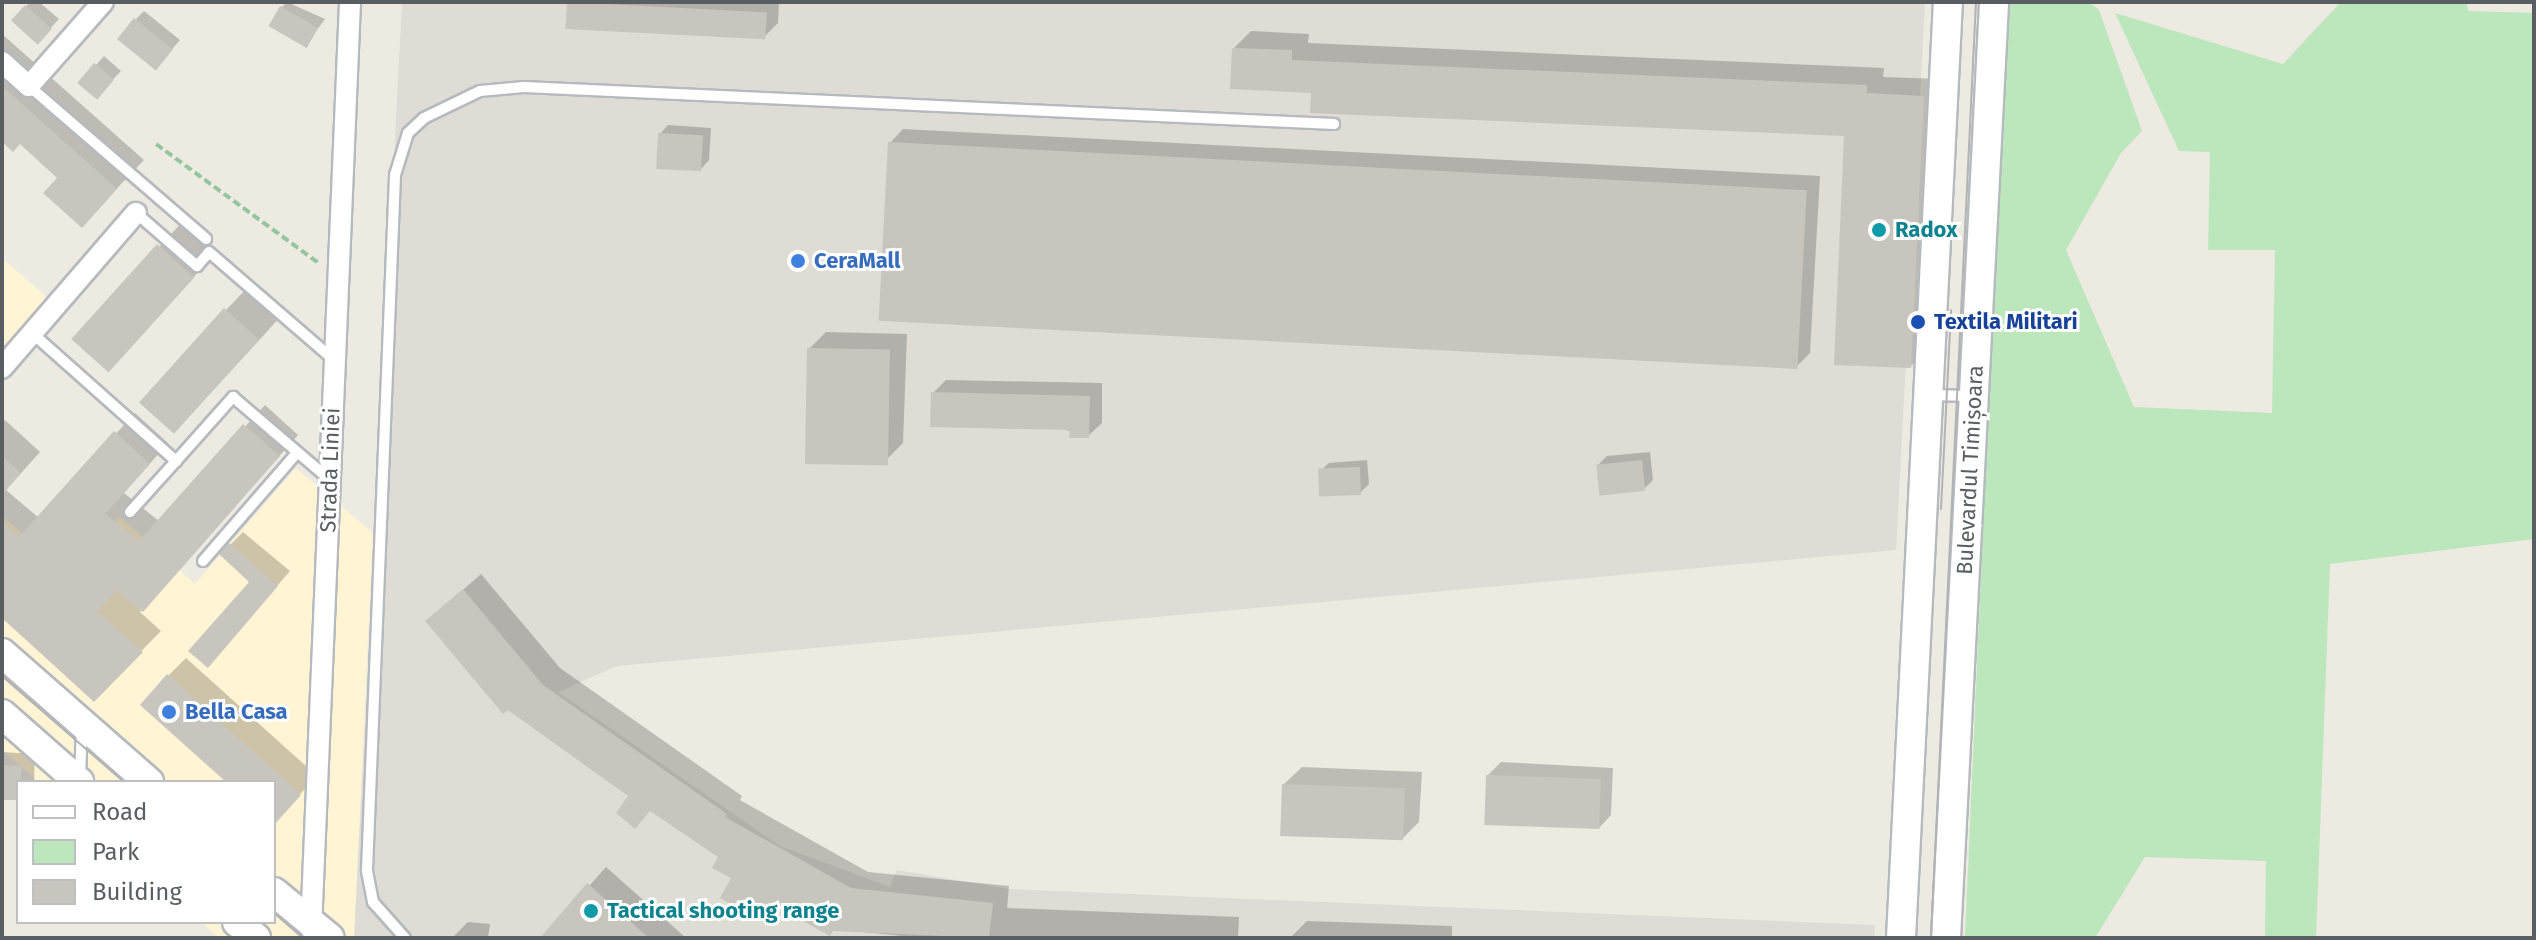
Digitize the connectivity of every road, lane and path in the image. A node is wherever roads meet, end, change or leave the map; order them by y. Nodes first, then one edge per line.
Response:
1 (103, 2) edge
2 (350, 2) edge
3 (1948, 2) edge
4 (1994, 2) edge
5 (2, 62) edge
6 (29, 86) junction
7 (1334, 124) dead end
8 (156, 144) dead end
9 (1941, 171) junction
10 (1985, 172) junction
11 (136, 213) joint
12 (206, 239) dead end
13 (328, 270) dead end
14 (32, 333) junction
15 (335, 360) junction
16 (2, 368) edge
17 (1928, 395) junction
18 (1974, 396) junction
19 (297, 453) junction
20 (176, 461) junction
21 (330, 480) junction
22 (130, 512) dead end
23 (203, 561) dead end
24 (2, 653) edge
25 (2, 714) edge
26 (82, 723) junction
27 (77, 780) edge
28 (79, 780) edge
29 (147, 780) edge
30 (276, 894) edge
31 (239, 924) edge
32 (317, 933) edge
33 (256, 938) edge
34 (405, 938) edge
35 (1901, 938) edge
36 (1946, 938) edge

1 - 6 street
2 - 15 street, Strada Liniei
3 - 9 main road, Bulevardul Timișoara
4 - 10 main road, Bulevardul Timișoara
5 - 6 street
6 - 12 lane
7 - 34 lane
8 - 13 path
9 - 10 main road
9 - 17 main road, Bulevardul Timișoara
10 - 18 main road, Bulevardul Timișoara
11 - 14 street
11 - 15 lane
14 - 16 street
14 - 20 lane
15 - 21 street, Strada Liniei
17 - 18 lane
17 - 35 main road, Bulevardul Timișoara
18 - 36 main road, Bulevardul Timișoara
19 - 20 lane
19 - 21 lane
19 - 23 lane
20 - 22 lane
21 - 32 street, Strada Liniei
24 - 26 main road
25 - 27 main road
26 - 28 lane
26 - 29 main road
30 - 32 main road
31 - 33 main road

